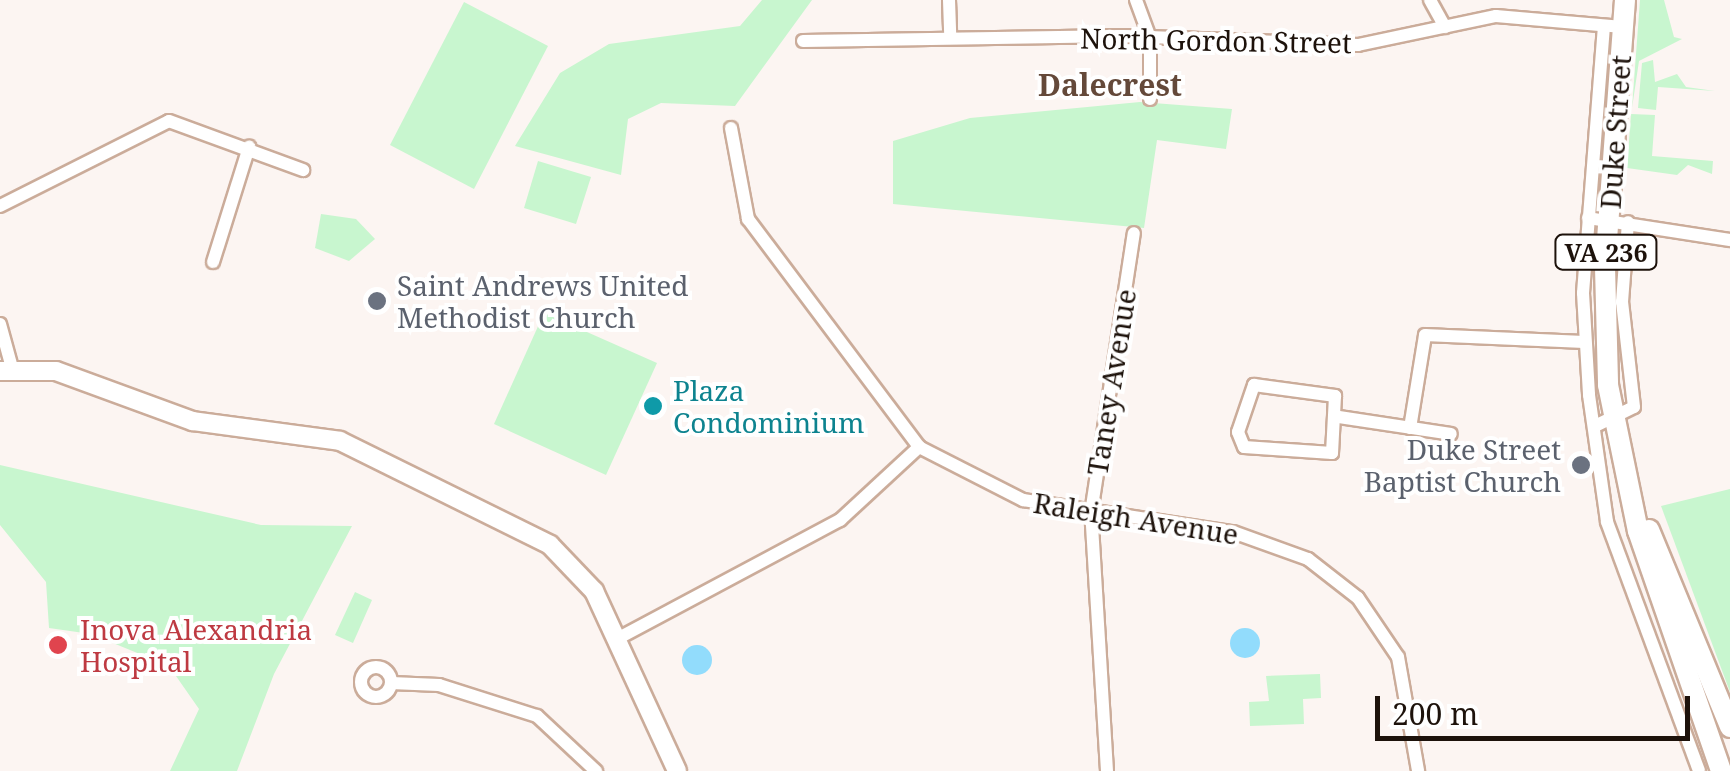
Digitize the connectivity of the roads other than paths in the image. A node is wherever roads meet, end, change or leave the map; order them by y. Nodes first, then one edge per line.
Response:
1 (949, 0) edge
2 (1136, 0) edge
3 (1430, 0) edge
4 (1626, 0) edge
5 (1445, 27) junction
6 (1614, 27) junction
7 (950, 38) junction
8 (1150, 38) junction
9 (803, 41) dead end
10 (1150, 99) dead end
11 (731, 128) dead end
12 (249, 147) junction
13 (302, 170) dead end
14 (0, 206) edge
15 (1608, 220) junction
16 (1134, 233) dead end
17 (1730, 240) edge
18 (213, 262) dead end
19 (0, 324) edge
20 (1584, 342) junction
21 (6, 370) edge
22 (1340, 418) junction
23 (1604, 423) junction
24 (1410, 428) junction
25 (1451, 434) dead end
26 (918, 447) junction
27 (1634, 502) junction
28 (1091, 513) junction
29 (617, 639) junction
30 (390, 683) dead end
31 (1730, 727) edge
32 (596, 771) edge
33 (678, 771) edge
34 (1107, 771) edge
35 (1418, 771) edge
36 (1699, 771) edge
37 (1721, 771) edge

1 - 7 street
2 - 8 street
3 - 5 street
4 - 6 main road, Duke Street / VA 236
5 - 6 street, North Gordon Street
5 - 8 street, North Gordon Street
6 - 15 main road, Duke Street / VA 236
7 - 8 street, North Gordon Street
7 - 9 street, North Gordon Street
8 - 10 street
11 - 26 street, Raleigh Avenue
12 - 13 street
12 - 14 street
12 - 18 street
15 - 17 street
15 - 20 street
15 - 23 main road, Duke Street / VA 236
16 - 28 street, Taney Avenue
19 - 21 street
20 - 23 street
20 - 24 street
21 - 29 street
22 - 22 street
22 - 24 street
23 - 27 main road, Duke Street / VA 236
23 - 36 street
24 - 25 street
26 - 28 street, Raleigh Avenue
26 - 29 street
27 - 31 main road, Duke Street / VA 236
27 - 37 main road, Duke Street / VA 236
28 - 34 street, Taney Avenue
28 - 35 street, Raleigh Avenue
29 - 33 street
30 - 32 street

